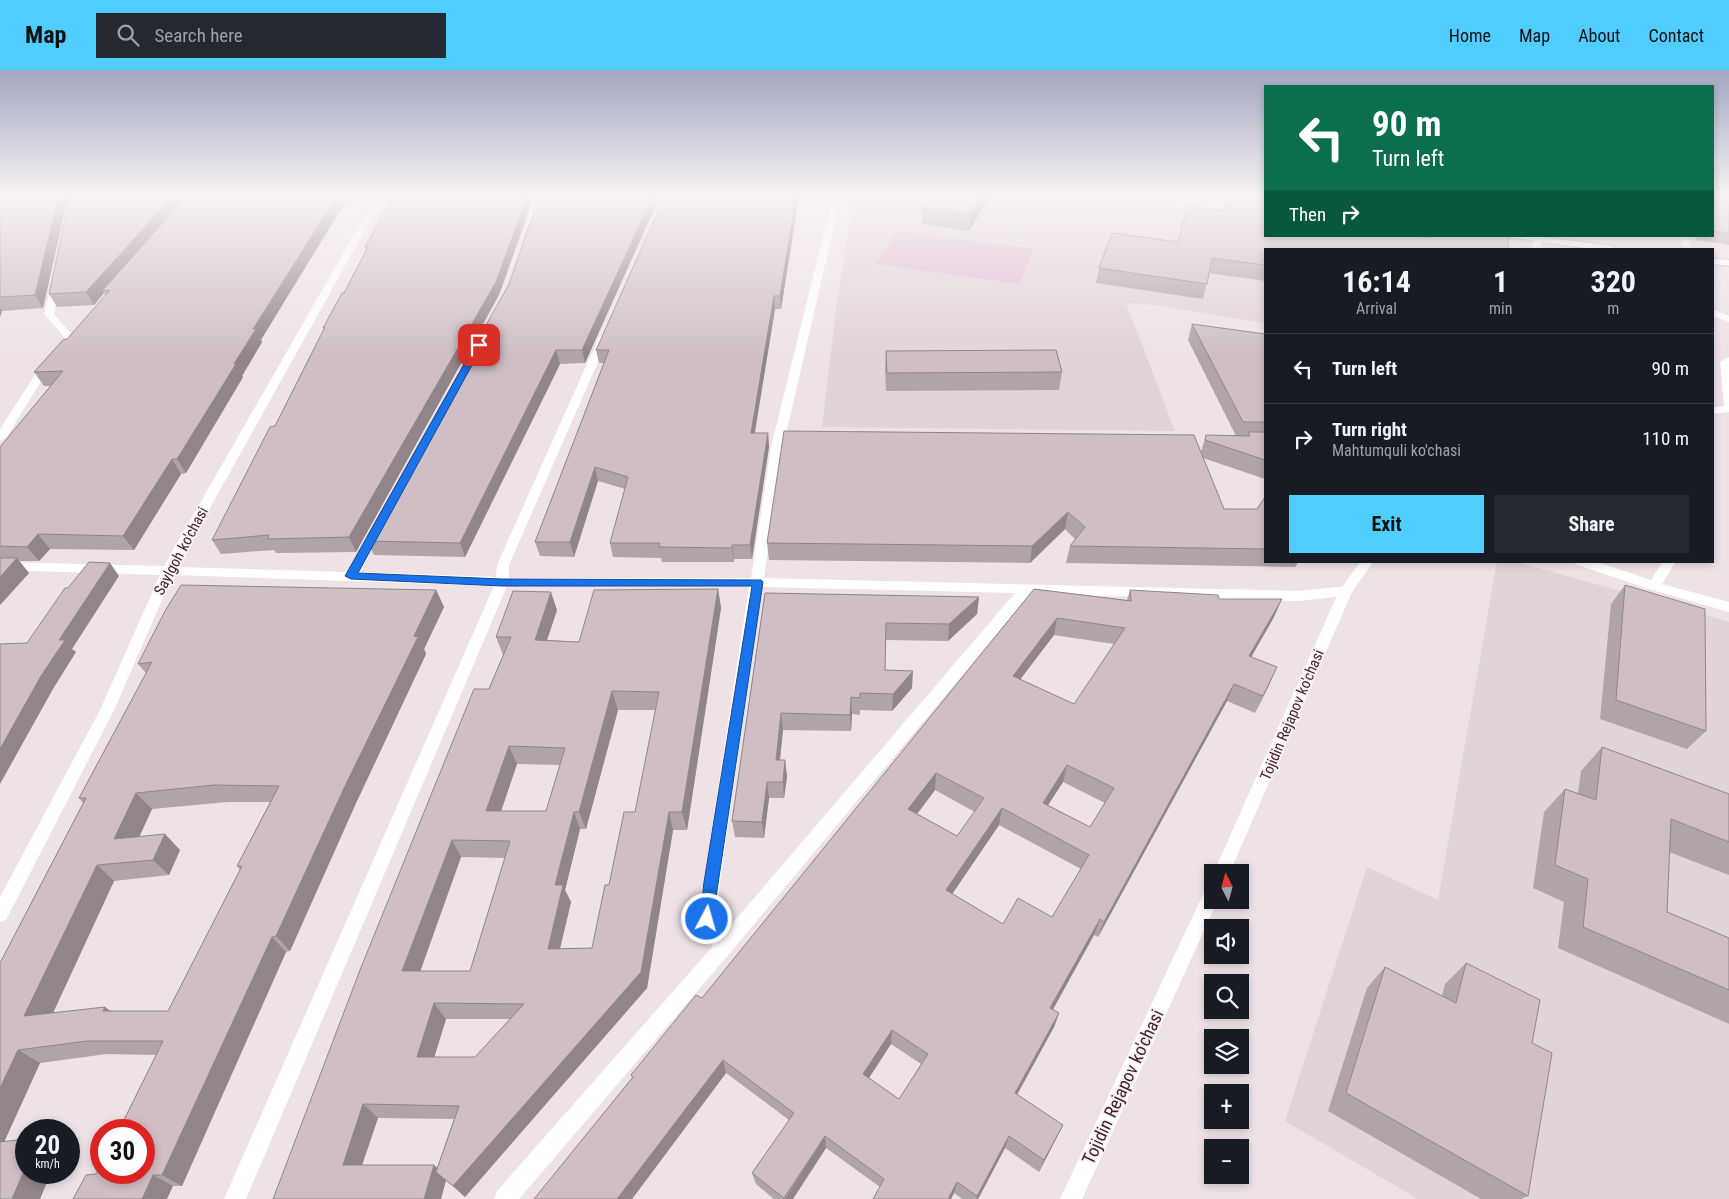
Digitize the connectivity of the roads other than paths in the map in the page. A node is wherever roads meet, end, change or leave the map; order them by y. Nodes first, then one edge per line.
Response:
1 (350, 249) edge
2 (826, 249) edge
3 (1714, 261) edge
4 (1729, 264) edge
5 (59, 269) edge
6 (1714, 313) edge
7 (1729, 319) edge
8 (610, 322) edge
9 (1729, 360) edge
10 (1729, 407) edge
11 (1714, 411) edge
12 (0, 438) edge
13 (384, 516) edge
14 (1367, 563) edge
15 (1586, 563) edge
16 (1669, 563) edge
17 (0, 566) edge
18 (168, 572) junction
19 (351, 576) junction
20 (502, 582) junction
21 (758, 582) junction
22 (1654, 586) junction
23 (1027, 588) junction
24 (1346, 591) junction
25 (1729, 607) edge
26 (1226, 864) edge
27 (1205, 909) edge
28 (0, 914) edge
29 (724, 947) junction
30 (235, 1199) edge
31 (505, 1199) edge
32 (1071, 1199) edge

1 - 18 street, Saylgoh ko'chasi
2 - 21 street
3 - 4 street
5 - 12 street
6 - 7 street
8 - 20 street
9 - 10 street
10 - 11 street
13 - 19 street
14 - 24 street, Tojidin Rejapov ko'chasi
15 - 22 street
16 - 22 street
17 - 18 street
18 - 19 street
18 - 28 street, Saylgoh ko'chasi
19 - 20 street
20 - 21 street
20 - 30 street
21 - 23 street
21 - 29 street
22 - 25 street
23 - 24 street
23 - 29 street
24 - 26 street, Tojidin Rejapov ko'chasi
27 - 32 street, Tojidin Rejapov ko'chasi
29 - 31 street

